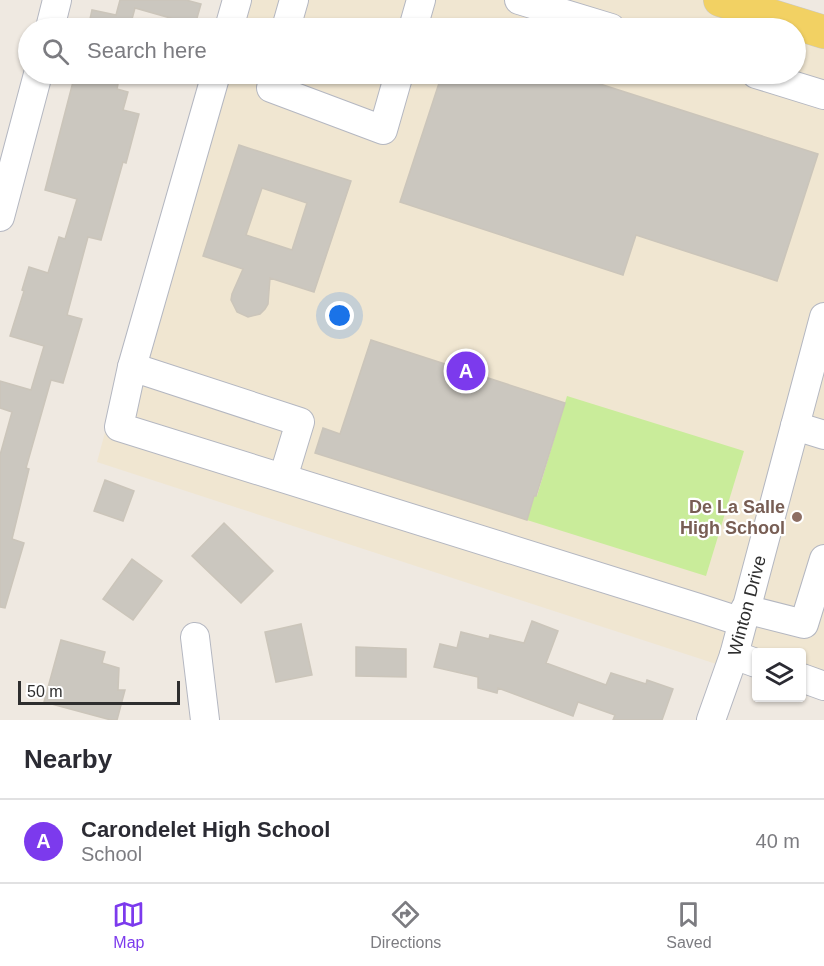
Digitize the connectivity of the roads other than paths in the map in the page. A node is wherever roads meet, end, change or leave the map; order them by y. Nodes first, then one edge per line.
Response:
1 (57, 0) edge
2 (237, 0) edge
3 (294, 0) edge
4 (421, 0) edge
5 (519, 0) edge
6 (720, 0) edge
7 (52, 18) edge
8 (232, 18) edge
9 (289, 18) edge
10 (415, 18) edge
11 (578, 18) edge
12 (778, 18) edge
13 (806, 26) edge
14 (824, 32) edge
15 (35, 84) edge
16 (213, 84) edge
17 (272, 84) edge
18 (396, 84) edge
19 (788, 84) edge
20 (824, 95) edge
21 (0, 217) edge
22 (824, 317) edge
23 (132, 367) junction
24 (795, 426) junction
25 (824, 435) edge
26 (282, 478) junction
27 (824, 559) edge
28 (744, 616) junction
29 (195, 637) dead end
30 (745, 659) edge
31 (806, 680) edge
32 (824, 686) edge
33 (205, 720) edge
34 (711, 720) edge

1 - 7 street
2 - 8 street
3 - 9 street
4 - 10 street
5 - 11 street
6 - 12 main road
13 - 14 main road
15 - 21 street
16 - 23 street
17 - 18 street
19 - 20 street
22 - 24 street, Winton Drive
23 - 26 street
23 - 26 street
24 - 25 street
24 - 28 street, Winton Drive
26 - 28 street
27 - 28 street
28 - 30 street, Winton Drive
29 - 33 street
30 - 34 street, Winton Drive
31 - 32 street

